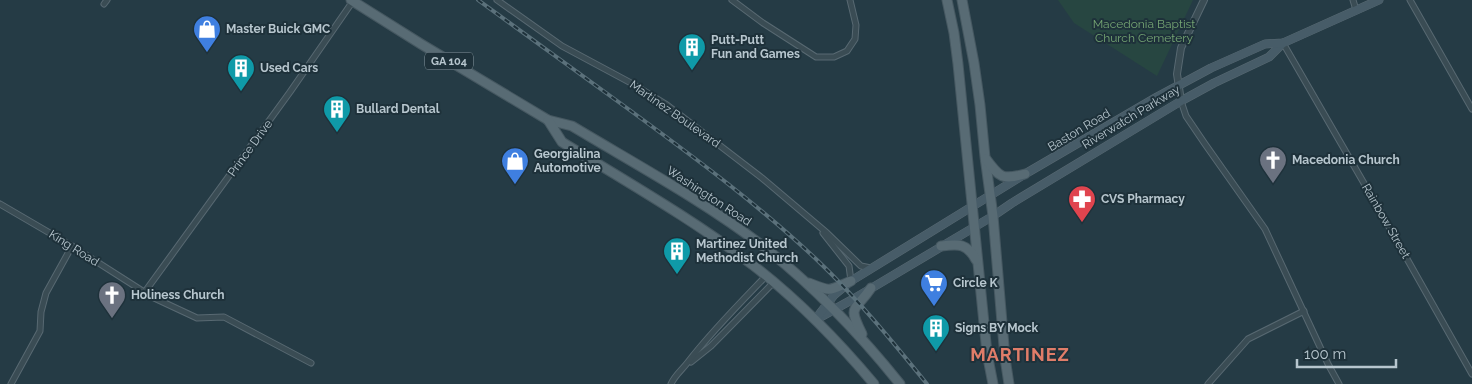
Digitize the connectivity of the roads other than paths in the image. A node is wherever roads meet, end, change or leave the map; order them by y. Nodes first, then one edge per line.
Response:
1 (497, 0) edge
2 (732, 0) edge
3 (850, 0) edge
4 (947, 0) edge
5 (962, 0) edge
6 (1204, 0) edge
7 (1353, 0) edge
8 (1378, 0) edge
9 (1410, 0) edge
10 (357, 2) edge
11 (1356, 10) junction
12 (1283, 43) junction
13 (1178, 86) junction
14 (1181, 101) junction
15 (1472, 109) edge
16 (548, 120) junction
17 (985, 157) junction
18 (1025, 174) junction
19 (990, 197) junction
20 (0, 204) edge
21 (972, 208) junction
22 (993, 216) junction
23 (818, 227) junction
24 (974, 227) junction
25 (72, 246) junction
26 (941, 246) junction
27 (979, 265) junction
28 (873, 268) junction
29 (766, 276) junction
30 (803, 281) junction
31 (851, 281) junction
32 (774, 282) junction
33 (871, 288) junction
34 (144, 293) junction
35 (831, 307) junction
36 (1304, 311) junction
37 (815, 320) junction
38 (866, 344) junction
39 (311, 363) dead end
40 (1006, 363) junction
41 (990, 365) junction
42 (684, 366) junction
43 (1472, 374) edge
44 (11, 384) edge
45 (671, 384) edge
46 (874, 384) edge
47 (900, 384) edge
48 (993, 384) edge
49 (1009, 384) edge
50 (1208, 384) edge
51 (1339, 384) edge

1 - 23 street, Martinez Boulevard
2 - 3 street
4 - 21 main road
5 - 17 main road
6 - 13 street
7 - 11 street
8 - 11 main road, Baston Road
9 - 15 street
10 - 16 main road, Washington Road / GA 104
10 - 34 street, Prince Drive
11 - 12 main road, Baston Road
12 - 13 main road, Baston Road
12 - 14 main road, Riverwatch Parkway
12 - 43 street, Rainbow Street
13 - 14 street
13 - 18 main road, Baston Road
14 - 22 main road, Riverwatch Parkway
14 - 36 street
16 - 29 main road, Washington Road / GA 104
16 - 30 main road, Washington Road / GA 104
17 - 18 main road
17 - 19 main road
18 - 19 main road, Baston Road
19 - 21 main road, Baston Road
19 - 22 main road
20 - 25 street, King Road
21 - 24 main road
21 - 28 main road, Baston Road
22 - 24 main road, Riverwatch Parkway
22 - 40 main road
23 - 28 street, Martinez Boulevard
23 - 31 street, Martinez Boulevard
24 - 26 main road, Riverwatch Parkway
24 - 27 main road
25 - 34 street, King Road
25 - 44 street
26 - 27 main road
26 - 33 main road, Riverwatch Parkway
27 - 41 main road
28 - 31 main road, Baston Road
29 - 32 main road, Washington Road / GA 104
29 - 42 street
30 - 31 main road
30 - 35 main road, Washington Road / GA 104
31 - 35 main road, Baston Road
32 - 37 main road, Washington Road / GA 104
32 - 42 street
33 - 35 main road, Riverwatch Parkway
33 - 38 main road
34 - 39 street, King Road
35 - 37 main road, Baston Road
35 - 38 main road, Washington Road / GA 104
36 - 50 street
36 - 51 street
37 - 46 main road, Washington Road / GA 104
38 - 47 main road, Washington Road / GA 104
40 - 41 main road
40 - 49 main road
41 - 48 main road
42 - 45 street

